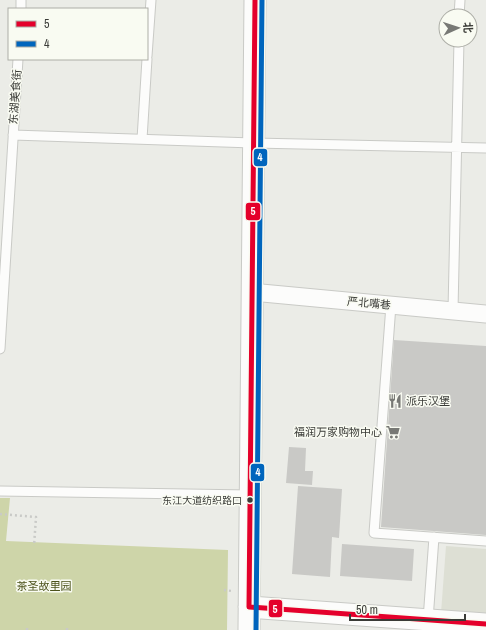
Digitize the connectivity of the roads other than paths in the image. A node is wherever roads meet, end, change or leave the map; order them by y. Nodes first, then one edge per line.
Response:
1 (150, 0) edge
2 (255, 0) edge
3 (148, 37) edge
4 (459, 48) edge
5 (18, 60) edge
6 (147, 60) edge
7 (13, 135) junction
8 (142, 139) junction
9 (253, 143) junction
10 (457, 148) junction
11 (486, 148) edge
12 (252, 292) junction
13 (391, 305) junction
14 (453, 310) junction
15 (486, 314) edge
16 (0, 349) edge
17 (0, 491) edge
18 (250, 495) junction
19 (434, 537) junction
20 (486, 541) edge
21 (249, 607) junction
22 (428, 620) junction
23 (486, 624) edge
24 (249, 630) edge

1 - 3 lane
2 - 9 street
4 - 10 lane
5 - 7 lane, 东湖美食街
6 - 8 lane
7 - 8 lane
7 - 16 lane, 东湖美食街
8 - 9 lane
9 - 10 lane
9 - 12 street
10 - 11 lane
10 - 14 lane
12 - 13 street, 严北嘴巷
12 - 18 street
13 - 14 street, 严北嘴巷
13 - 19 lane
14 - 15 street, 严北嘴巷
17 - 18 lane
18 - 21 street
19 - 20 lane
19 - 22 lane
21 - 22 street
21 - 24 street
22 - 23 street

